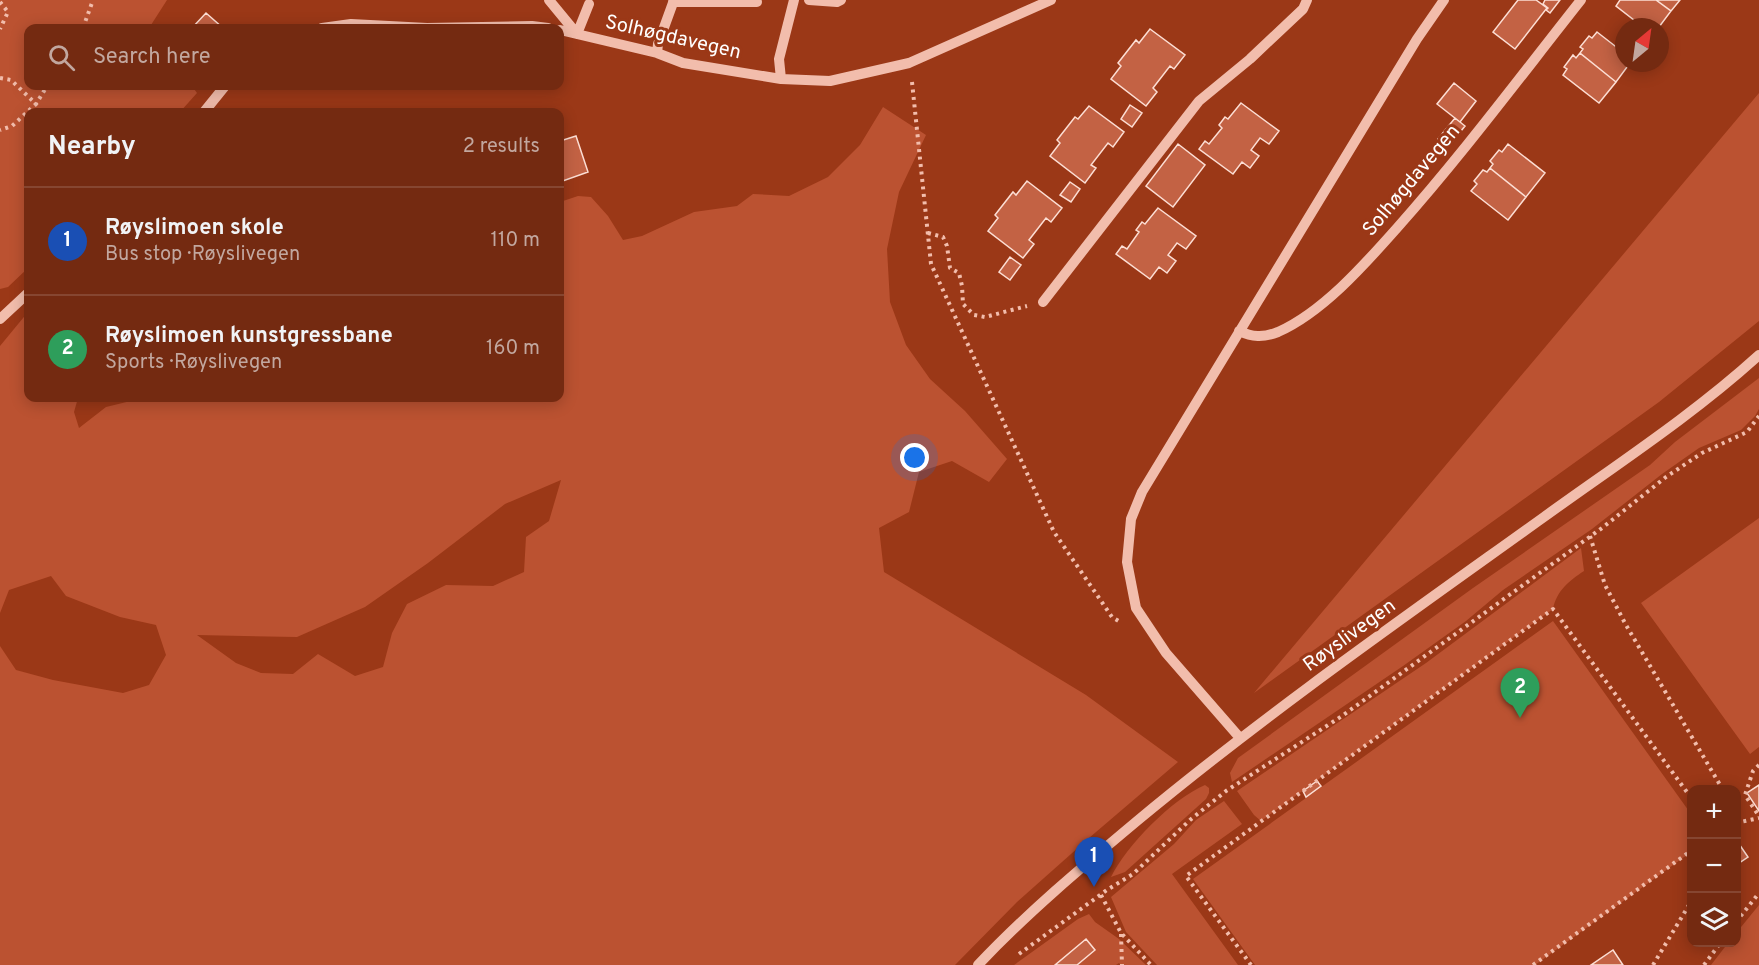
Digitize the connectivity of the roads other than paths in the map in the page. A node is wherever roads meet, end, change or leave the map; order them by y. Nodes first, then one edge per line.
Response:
1 (549, 0) edge
2 (794, 0) edge
3 (809, 0) edge
4 (842, 0) edge
5 (1051, 0) edge
6 (1306, 0) edge
7 (1444, 0) edge
8 (1581, 0) edge
9 (674, 1) edge
10 (757, 2) dead end
11 (588, 4) dead end
12 (564, 31) edge
13 (577, 34) junction
14 (657, 52) junction
15 (781, 79) junction
16 (222, 90) edge
17 (207, 108) edge
18 (24, 297) edge
19 (1043, 302) road end
20 (0, 319) edge
21 (1239, 331) junction
22 (1759, 355) edge
23 (1240, 738) junction
24 (978, 965) edge

1 - 13 street
2 - 15 street
3 - 4 street
5 - 15 street, Solhøgdavegen
6 - 19 street
7 - 21 street
8 - 21 street, Solhøgdavegen
9 - 10 street
9 - 14 street
11 - 13 street
12 - 13 street, Solhøgdavegen
13 - 14 street, Solhøgdavegen
14 - 15 street, Solhøgdavegen
16 - 17 street
18 - 20 street
21 - 23 street
22 - 23 street, Røyslivegen
23 - 24 street, Røyslivegen

